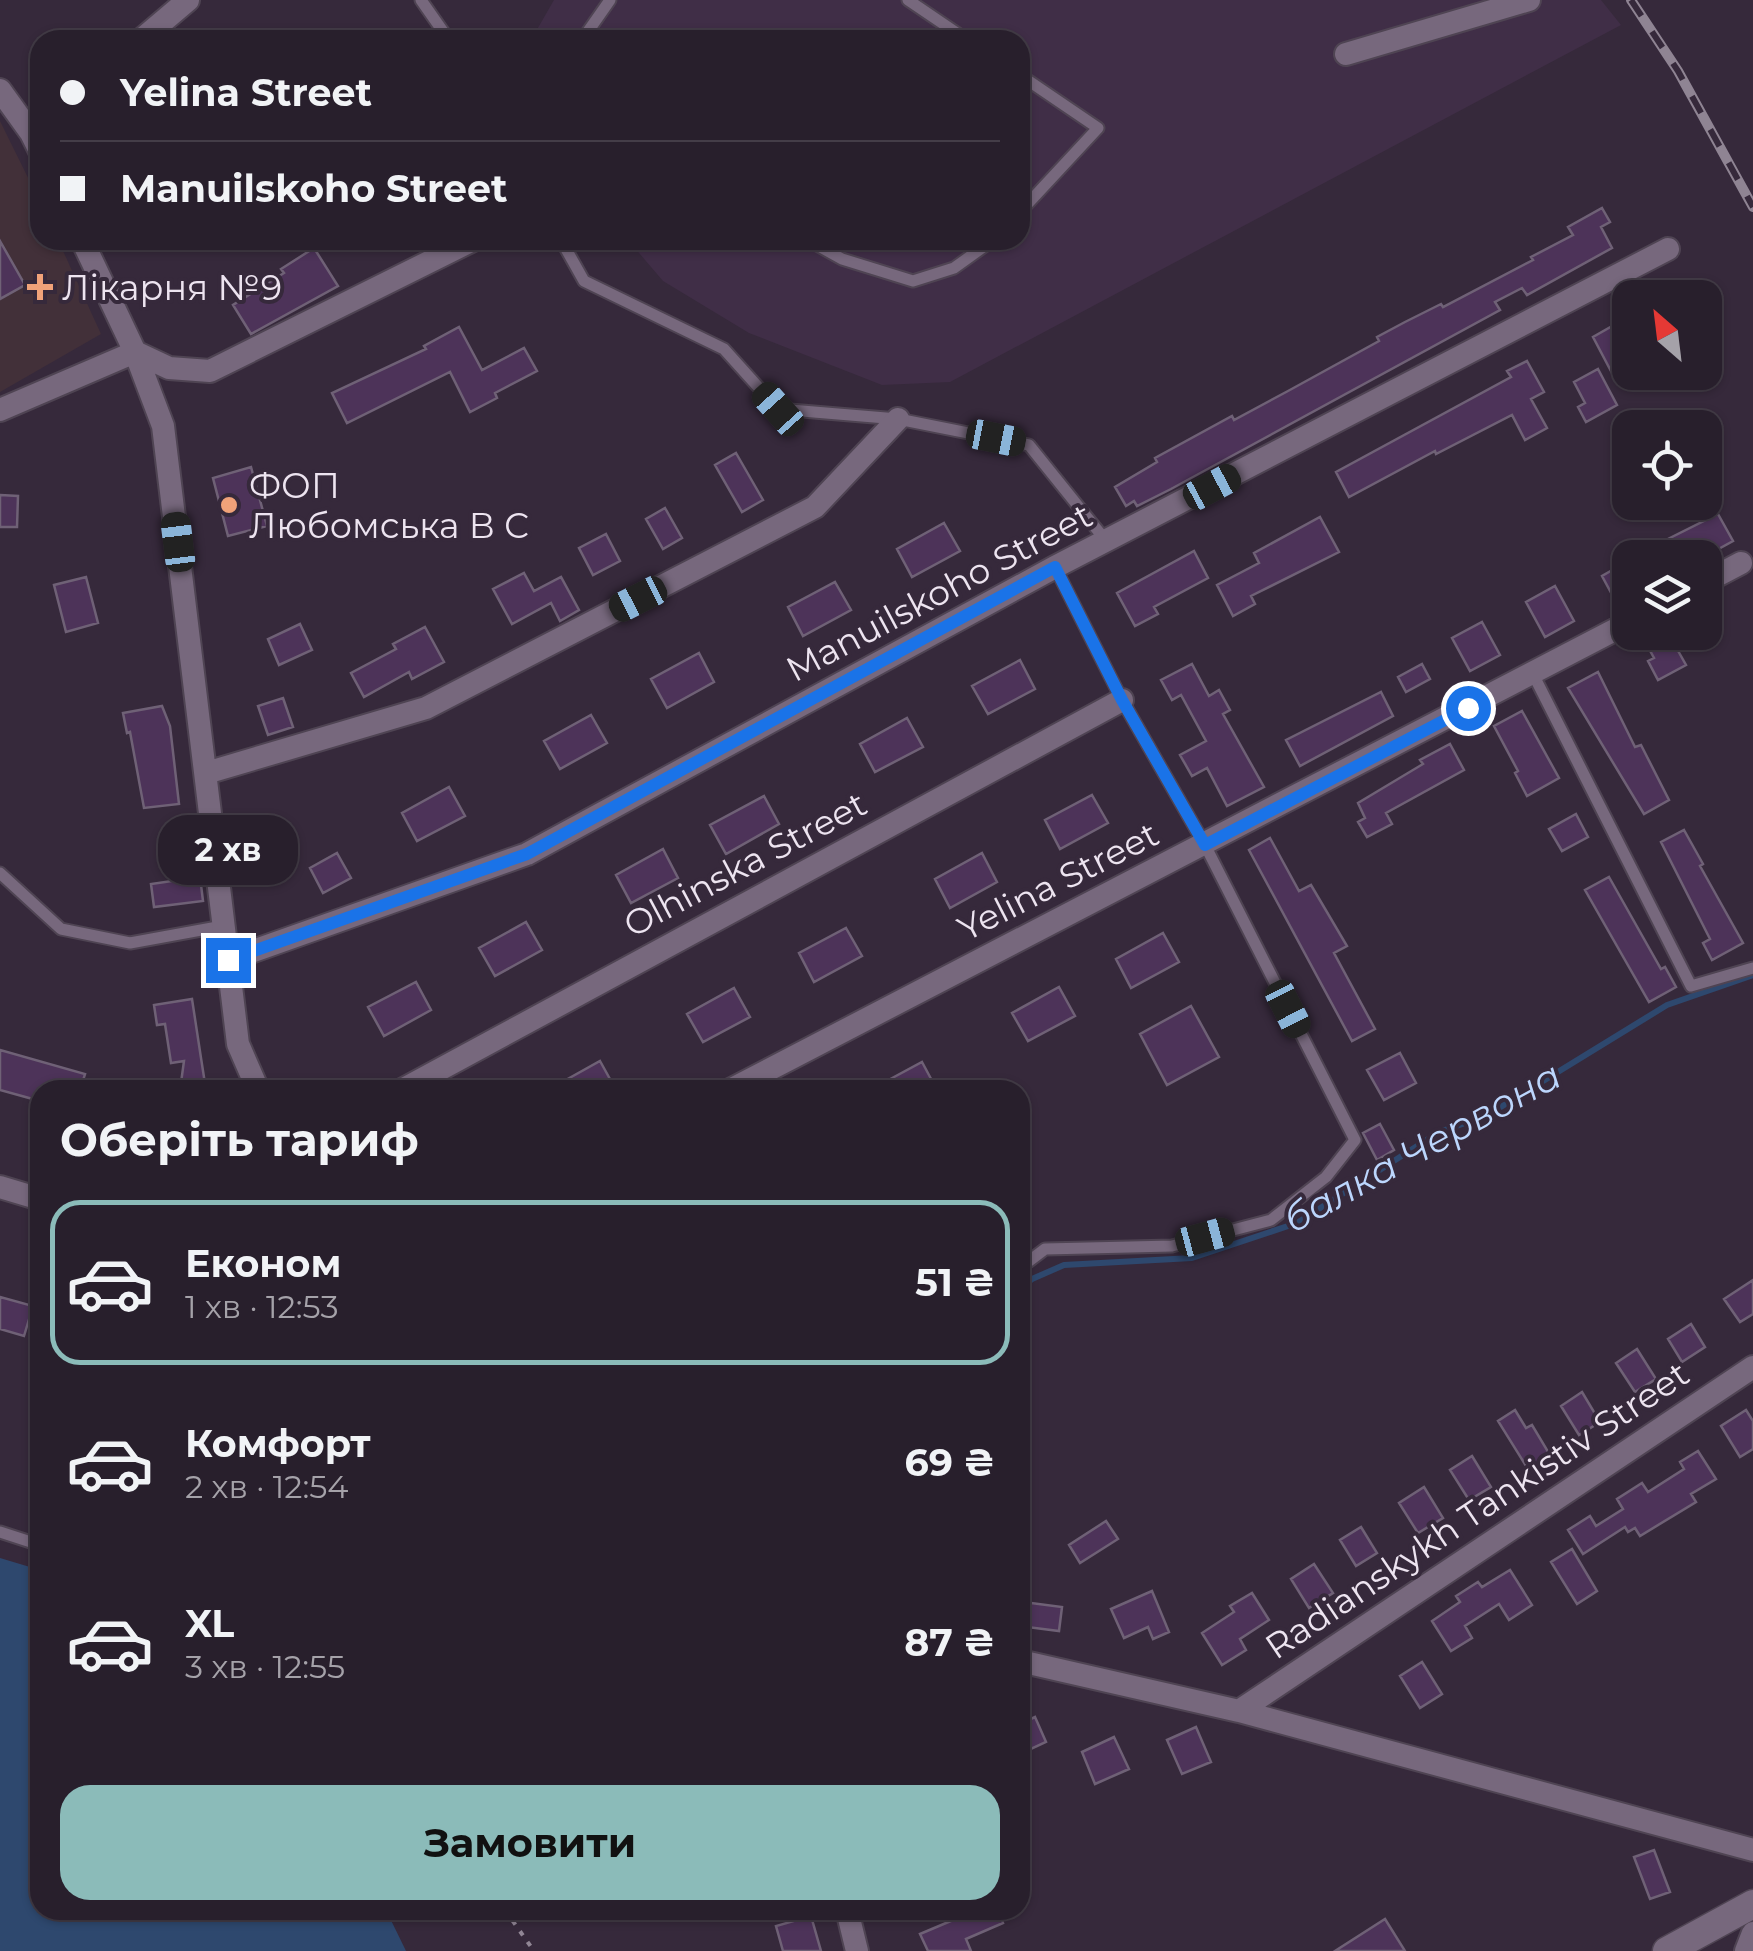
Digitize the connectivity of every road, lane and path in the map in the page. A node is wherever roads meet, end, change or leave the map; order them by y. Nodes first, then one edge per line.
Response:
1 (188, 0) edge
2 (421, 0) edge
3 (610, 0) edge
4 (908, 0) edge
5 (1529, 0) edge
6 (1472, 8) edge
7 (153, 30) edge
8 (442, 30) edge
9 (589, 30) edge
10 (952, 30) edge
11 (1346, 54) dead end
12 (1030, 83) edge
13 (0, 90) edge
14 (30, 127) edge
15 (1030, 201) edge
16 (1668, 249) dead end
17 (87, 250) edge
18 (453, 250) edge
19 (566, 250) edge
20 (826, 250) edge
21 (979, 250) edge
22 (134, 352) junction
23 (0, 410) edge
24 (898, 419) junction
25 (1107, 542) junction
26 (1741, 563) dead end
27 (1055, 567) junction
28 (1722, 573) edge
29 (1612, 632) edge
30 (1534, 674) junction
31 (1122, 700) junction
32 (206, 773) junction
33 (1205, 845) junction
34 (0, 872) edge
35 (223, 926) junction
36 (228, 960) junction
37 (1753, 968) edge
38 (254, 1080) edge
39 (420, 1080) edge
40 (749, 1080) edge
41 (0, 1187) edge
42 (30, 1196) edge
43 (1030, 1261) edge
44 (1753, 1368) edge
45 (0, 1532) edge
46 (30, 1542) edge
47 (1030, 1663) edge
48 (1240, 1711) junction
49 (1753, 1850) edge
50 (1753, 1904) edge
51 (512, 1920) edge
52 (849, 1920) edge
53 (1753, 1933) edge
54 (534, 1951) edge
55 (857, 1951) edge
56 (1667, 1951) edge
57 (1746, 1951) edge

1 - 7 street
2 - 8 lane
3 - 9 lane
4 - 10 lane
5 - 6 street
6 - 11 street
12 - 15 lane
13 - 14 street
16 - 25 street, Manuilskoho Street
17 - 22 street
18 - 22 street
19 - 24 lane
20 - 21 lane
22 - 23 street
22 - 32 street
24 - 25 lane
24 - 32 street
25 - 27 street, Manuilskoho Street
26 - 28 street
27 - 31 lane
27 - 36 street, Manuilskoho Street
29 - 30 street, Yelina Street
30 - 33 street, Yelina Street
30 - 37 lane
31 - 33 lane
31 - 39 street, Olhinska Street
32 - 35 street
33 - 40 street, Yelina Street
33 - 43 lane
34 - 35 lane
35 - 36 street
36 - 38 street
41 - 42 street
44 - 48 street, Radianskykh Tankistiv Street
45 - 46 lane
47 - 48 street
48 - 49 street
50 - 56 street
51 - 54 path
52 - 55 street
53 - 57 street

